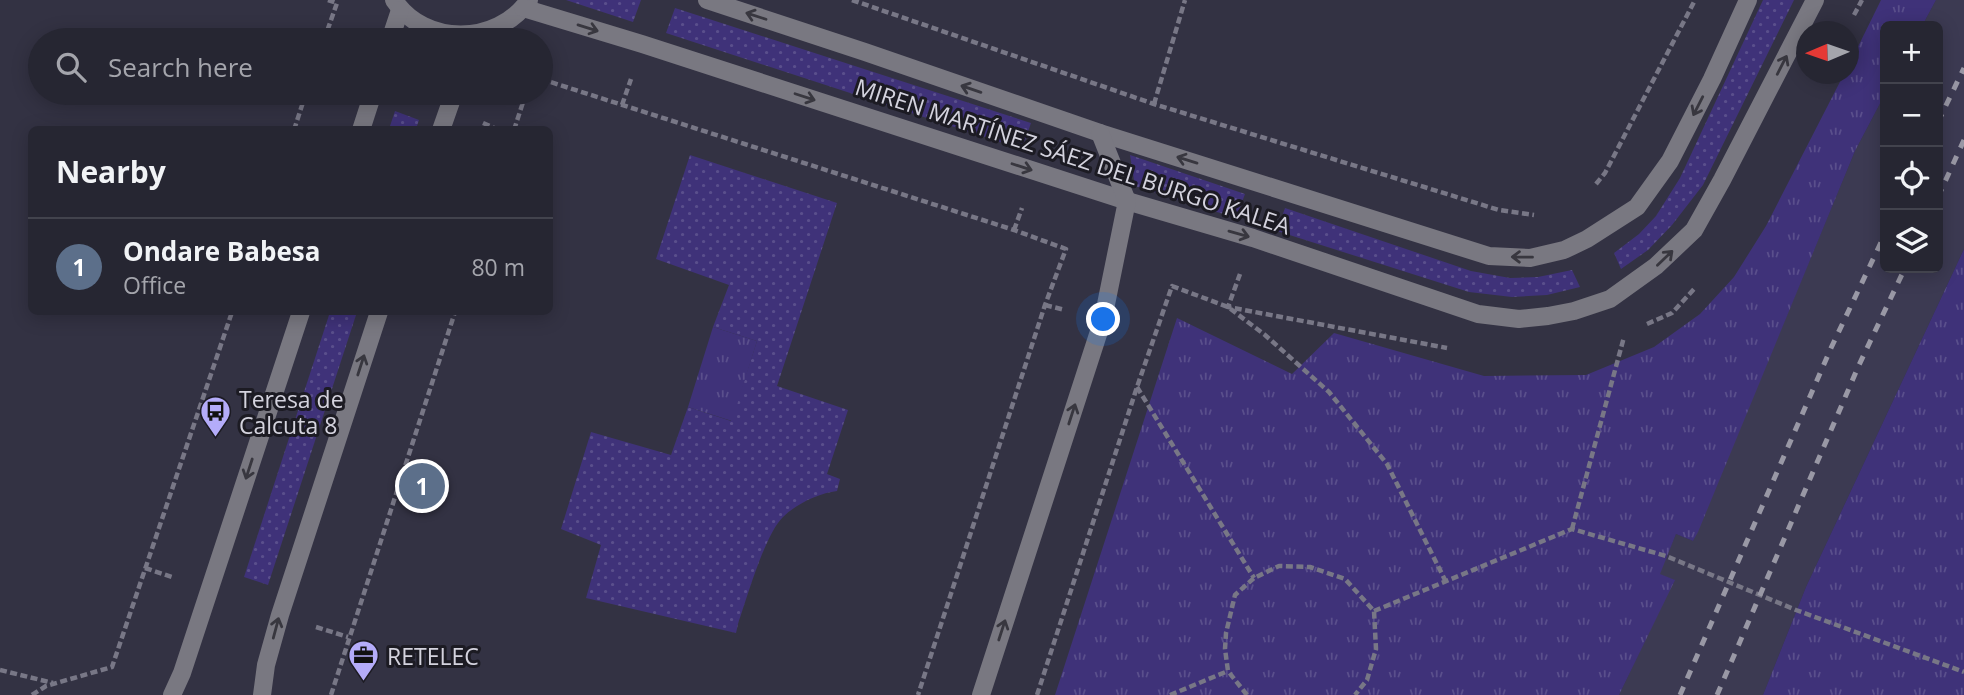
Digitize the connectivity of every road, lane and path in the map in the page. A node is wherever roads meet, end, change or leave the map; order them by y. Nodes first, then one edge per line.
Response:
1 (328, 0) edge
2 (707, 0) edge
3 (852, 0) edge
4 (1185, 0) edge
5 (1695, 0) edge
6 (1748, 0) edge
7 (1815, 0) edge
8 (526, 4) edge
9 (397, 5) edge
10 (328, 28) edge
11 (392, 28) edge
12 (425, 28) edge
13 (495, 28) edge
14 (553, 83) edge
15 (1154, 104) junction
16 (302, 105) edge
17 (369, 105) edge
18 (450, 105) edge
19 (522, 105) edge
20 (294, 126) edge
21 (362, 126) edge
22 (442, 126) edge
23 (515, 126) edge
24 (1100, 133) junction
25 (1589, 192) dead end
26 (1127, 201) junction
27 (1545, 217) dead end
28 (231, 315) edge
29 (300, 315) edge
30 (378, 315) edge
31 (454, 315) edge
32 (1625, 334) dead end
33 (1137, 387) junction
34 (1572, 529) junction
35 (1254, 578) junction
36 (1446, 582) junction
37 (1374, 611) junction
38 (0, 670) edge
39 (1228, 670) junction
40 (1964, 672) edge
41 (54, 684) junction
42 (32, 695) edge
43 (172, 695) edge
44 (262, 695) edge
45 (331, 695) edge
46 (918, 695) edge
47 (981, 695) edge
48 (1037, 695) edge
49 (1170, 695) edge
50 (1247, 695) edge
51 (1356, 695) edge

1 - 10 path
24 -> 2 street, MIREN MARTÍNEZ SÁEZ DEL BURGO KALEA
3 - 15 path
4 - 15 path
5 - 25 path
6 -> 24 street, MIREN MARTÍNEZ SÁEZ DEL BURGO KALEA
26 -> 7 street, MIREN MARTÍNEZ SÁEZ DEL BURGO KALEA
8 - 13 street
8 -> 26 street, MIREN MARTÍNEZ SÁEZ DEL BURGO KALEA
9 - 11 street
9 - 12 street
14 - 46 path
15 - 27 path
16 - 20 path
17 - 21 street
18 - 22 street
19 - 23 path
24 - 26 street
47 -> 26 street
28 - 41 path
29 -> 43 street
44 -> 30 street
31 - 45 path
32 - 34 path
33 - 35 path
33 - 36 path
33 - 48 path
34 - 36 path
34 - 40 path
35 - 37 path
35 - 39 path
36 - 37 path
37 - 51 path
38 - 41 path
39 - 49 path
39 - 50 path
41 - 42 path

